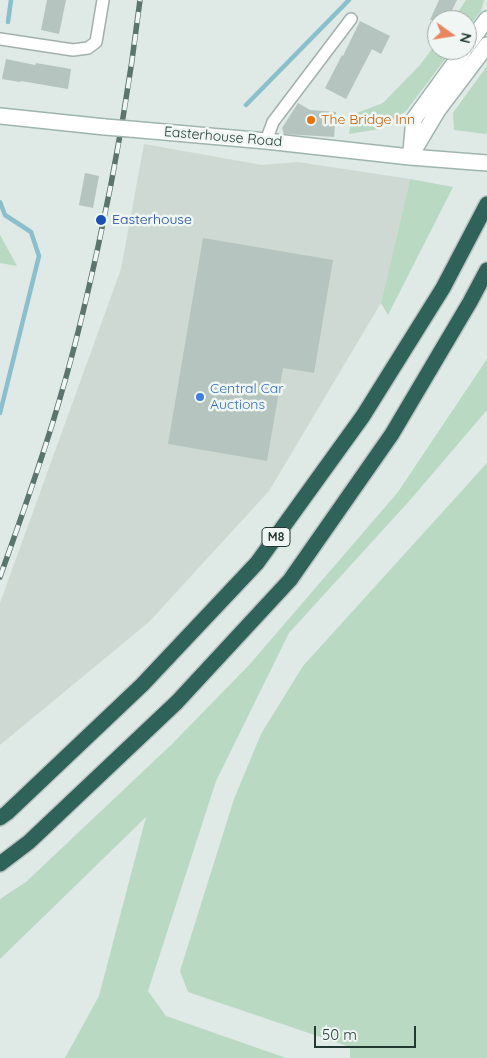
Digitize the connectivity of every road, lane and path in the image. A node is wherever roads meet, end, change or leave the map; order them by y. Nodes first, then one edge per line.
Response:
1 (103, 0) edge
2 (487, 18) edge
3 (351, 19) dead end
4 (477, 32) edge
5 (0, 39) edge
6 (487, 45) edge
7 (457, 60) edge
8 (0, 116) edge
9 (266, 141) junction
10 (410, 157) junction
11 (487, 163) edge
12 (487, 204) edge
13 (487, 270) edge
14 (0, 818) edge
15 (0, 864) edge

1 - 5 street
2 - 4 street
3 - 9 street
6 - 10 street
7 - 10 street
8 - 9 street, Easterhouse Road, bridge
9 - 10 street, Easterhouse Road
10 - 11 street, Easterhouse Road
12 - 14 highway, M8
13 - 15 highway, M8

